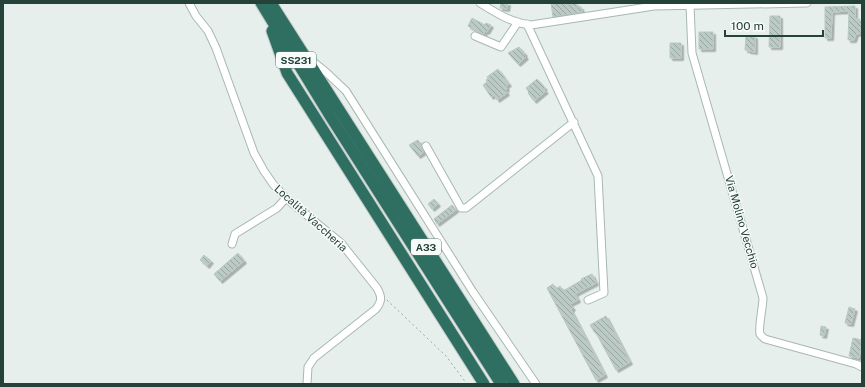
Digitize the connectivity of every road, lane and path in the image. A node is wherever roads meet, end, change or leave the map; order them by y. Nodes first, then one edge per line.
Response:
1 (189, 3) edge
2 (260, 3) edge
3 (271, 3) edge
4 (480, 3) edge
5 (807, 3) edge
6 (690, 5) junction
7 (518, 22) junction
8 (527, 24) junction
9 (475, 36) dead end
10 (303, 54) junction
11 (335, 114) junction
12 (574, 122) junction
13 (426, 146) dead end
14 (286, 198) junction
15 (232, 244) dead end
16 (382, 296) junction
17 (588, 300) dead end
18 (862, 367) edge
19 (307, 384) edge
20 (467, 384) edge
21 (484, 384) edge
22 (501, 384) edge
23 (514, 384) edge
24 (536, 384) edge

1 - 14 street, Località Vaccheria
2 - 11 highway, SS231
2 - 21 highway
3 - 10 highway, SS231
4 - 7 street
5 - 6 street
6 - 8 street
6 - 18 street, Via Molino Vecchio
7 - 8 street
7 - 9 street
8 - 12 street
10 - 11 highway, SS231
10 - 24 street
11 - 22 highway, A33
11 - 23 highway, A33
12 - 13 street
12 - 17 street
14 - 15 street
14 - 16 street, Località Vaccheria
16 - 19 street
16 - 20 path

